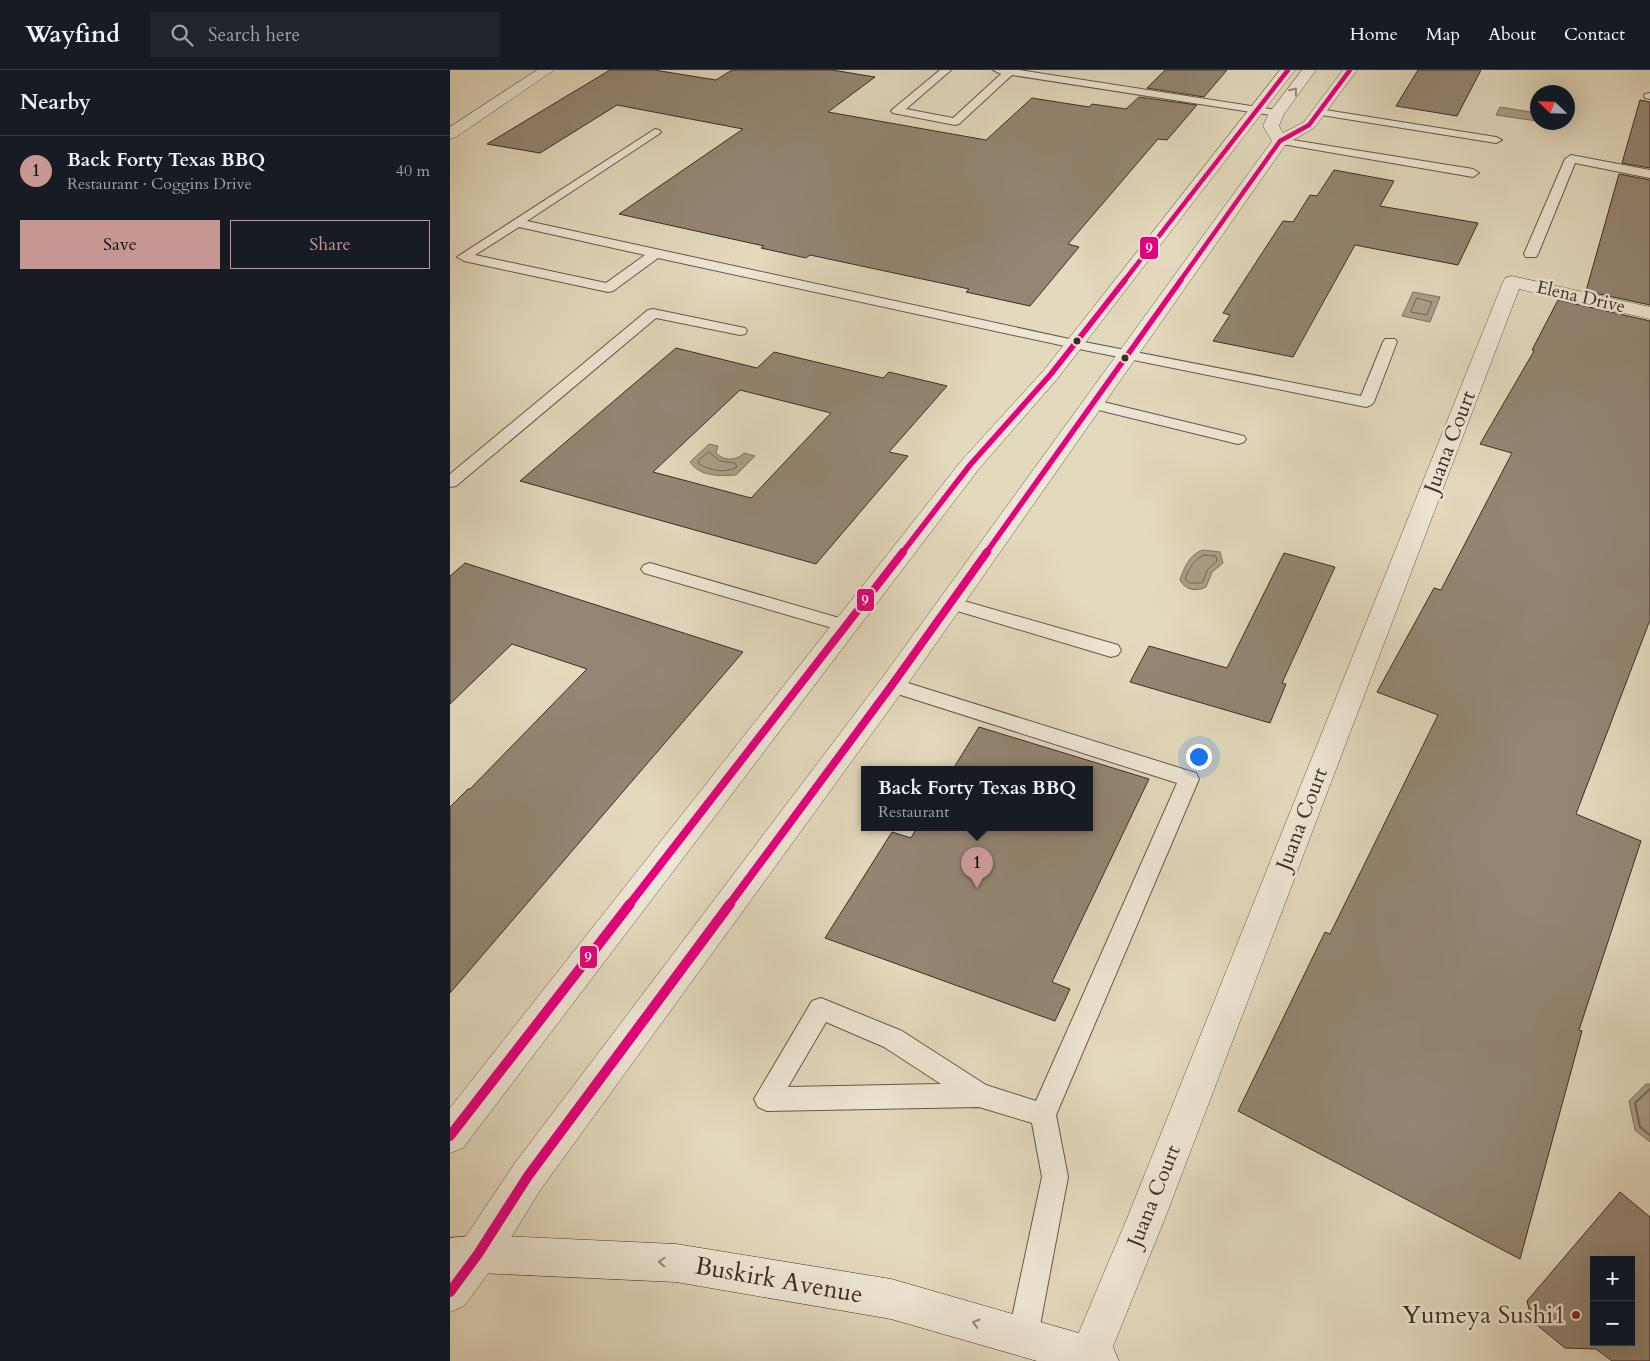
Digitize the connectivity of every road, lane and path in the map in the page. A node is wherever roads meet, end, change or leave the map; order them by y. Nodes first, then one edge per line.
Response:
1 (548, 70) edge
2 (946, 70) edge
3 (1288, 70) edge
4 (1309, 70) edge
5 (1350, 70) edge
6 (1003, 71) edge
7 (1256, 109) junction
8 (1319, 112) junction
9 (1277, 113) junction
10 (655, 132) dead end
11 (450, 134) edge
12 (1496, 140) dead end
13 (1280, 141) junction
14 (1473, 173) dead end
15 (1650, 174) edge
16 (518, 223) junction
17 (656, 253) junction
18 (1522, 268) junction
19 (1650, 313) edge
20 (740, 331) dead end
21 (1390, 342) dead end
22 (1074, 344) junction
23 (1127, 354) junction
24 (1091, 404) junction
25 (1238, 439) dead end
26 (450, 482) edge
27 (650, 569) dead end
28 (950, 603) junction
29 (846, 626) junction
30 (1112, 650) dead end
31 (892, 685) junction
32 (979, 1095) junction
33 (1043, 1115) junction
34 (450, 1136) edge
35 (464, 1256) edge
36 (450, 1292) edge
37 (1023, 1336) junction
38 (1094, 1359) edge

1 - 11 street
2 - 6 lane
3 - 7 street
9 -> 4 street
5 - 8 street
6 - 7 lane
7 - 9 lane
7 - 22 street
8 - 12 lane
8 - 13 street
9 - 13 street
10 - 16 lane
13 - 14 lane
13 - 23 street
15 - 18 lane
16 - 17 lane
16 - 17 lane
17 - 22 lane
18 - 19 street, Elena Drive
18 - 38 street, Juana Court
20 - 26 lane
21 - 23 lane
22 - 23 lane
22 - 29 street
23 - 24 street
24 - 25 lane
24 - 28 street
27 - 29 lane
28 - 30 lane
28 - 31 street
29 - 34 street
31 - 33 lane
31 - 35 street
32 - 32 lane
32 - 33 lane
33 - 37 lane
35 - 36 street
37 -> 35 street, Buskirk Avenue
37 - 38 street, Buskirk Avenue

